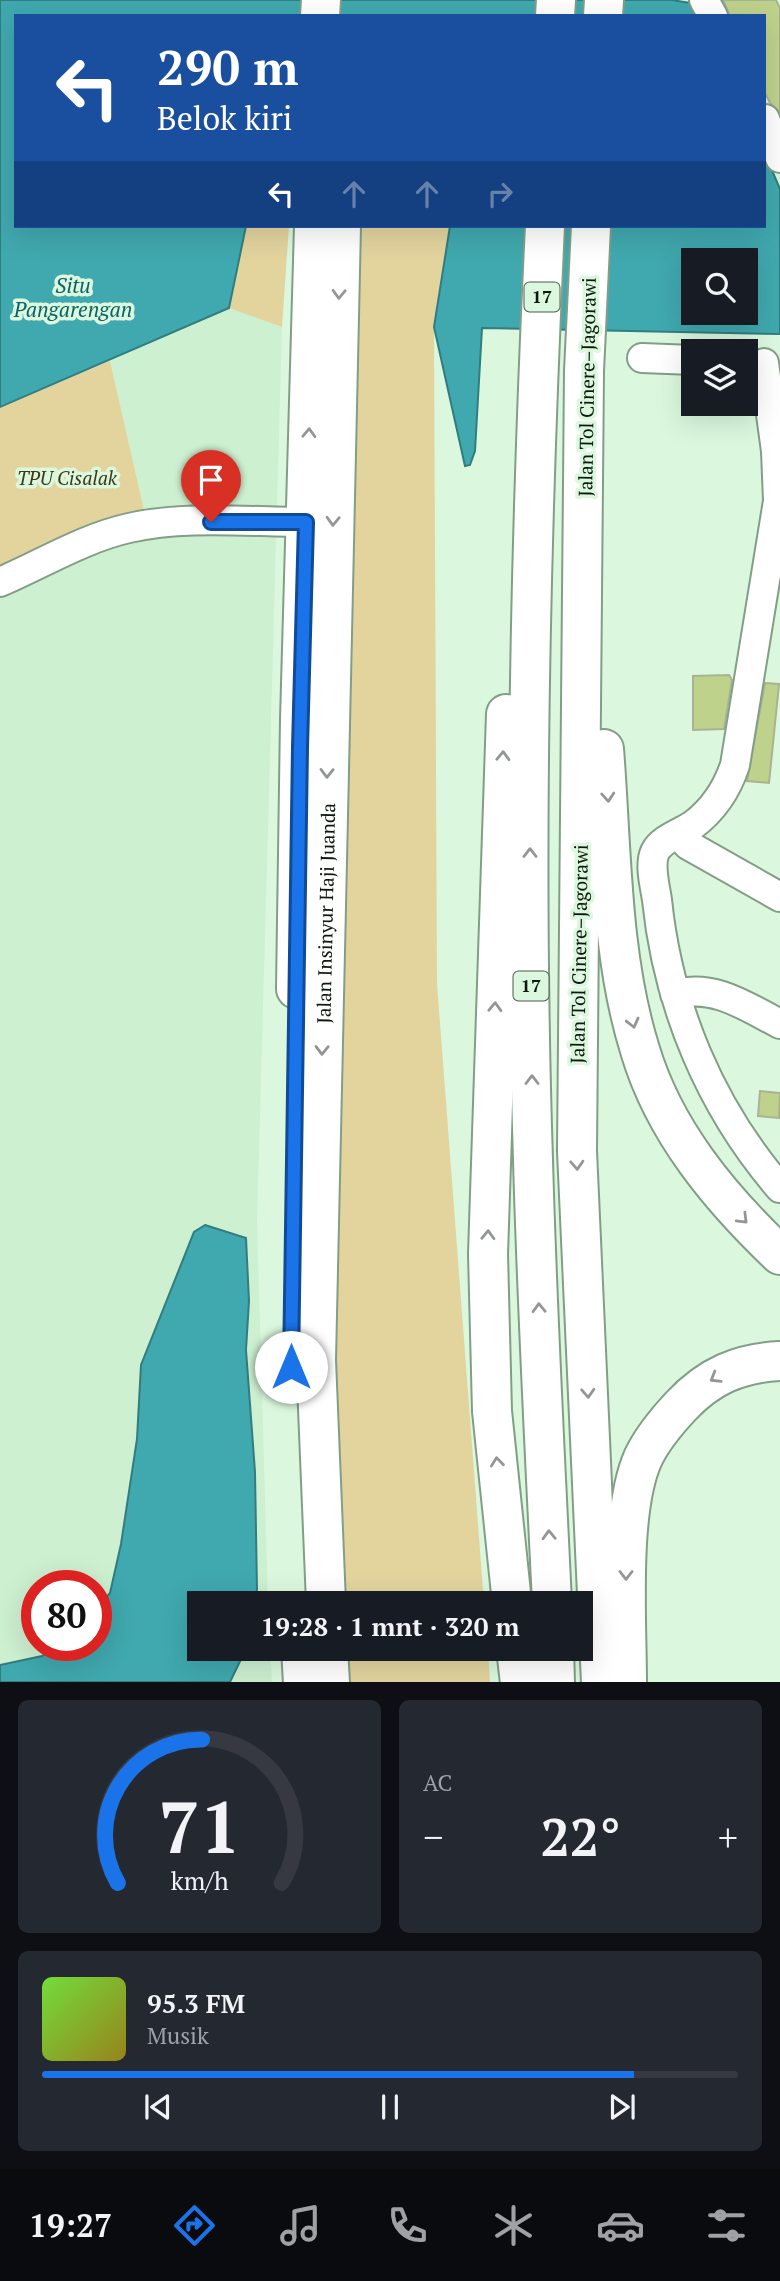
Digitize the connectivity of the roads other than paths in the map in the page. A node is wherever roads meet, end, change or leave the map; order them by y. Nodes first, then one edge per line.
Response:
1 (766, 122) edge
2 (780, 158) edge
3 (314, 228) edge
4 (341, 228) edge
5 (545, 228) edge
6 (592, 228) edge
7 (642, 358) dead end
8 (681, 360) edge
9 (763, 362) edge
10 (534, 500) junction
11 (306, 522) junction
12 (584, 534) junction
13 (0, 582) edge
14 (314, 718) junction
15 (678, 834) junction
16 (780, 897) edge
17 (675, 995) junction
18 (780, 1024) edge
19 (780, 1188) edge
20 (780, 1255) edge
21 (780, 1361) edge
22 (299, 1591) edge
23 (326, 1591) edge
24 (511, 1591) edge
25 (551, 1591) edge
26 (302, 1661) edge
27 (329, 1661) edge
28 (518, 1661) edge
29 (554, 1661) edge
30 (303, 1682) edge
31 (330, 1682) edge
32 (520, 1682) edge
33 (555, 1682) edge
34 (601, 1682) edge
35 (627, 1682) edge

1 - 2 street
11 -> 3 highway, Jalan Insinyur Haji Juanda
4 -> 14 highway, Jalan Insinyur Haji Juanda
5 - 10 highway, 17
6 - 12 highway, Jalan Tol Cinere–Jagorawi / 17
7 - 8 street
9 - 15 street
24 -> 10 highway
25 -> 10 highway, 17
11 - 13 street
11 - 14 highway, Jalan Insinyur Haji Juanda
12 -> 20 highway
12 -> 34 highway, Jalan Tol Cinere–Jagorawi / 17
14 - 22 highway, Jalan Insinyur Haji Juanda
14 -> 23 highway, Jalan Insinyur Haji Juanda
15 - 16 street
15 - 17 street
17 - 18 street
17 - 19 street
21 -> 35 highway
26 - 30 highway
27 - 31 highway
28 - 32 highway
29 - 33 highway

